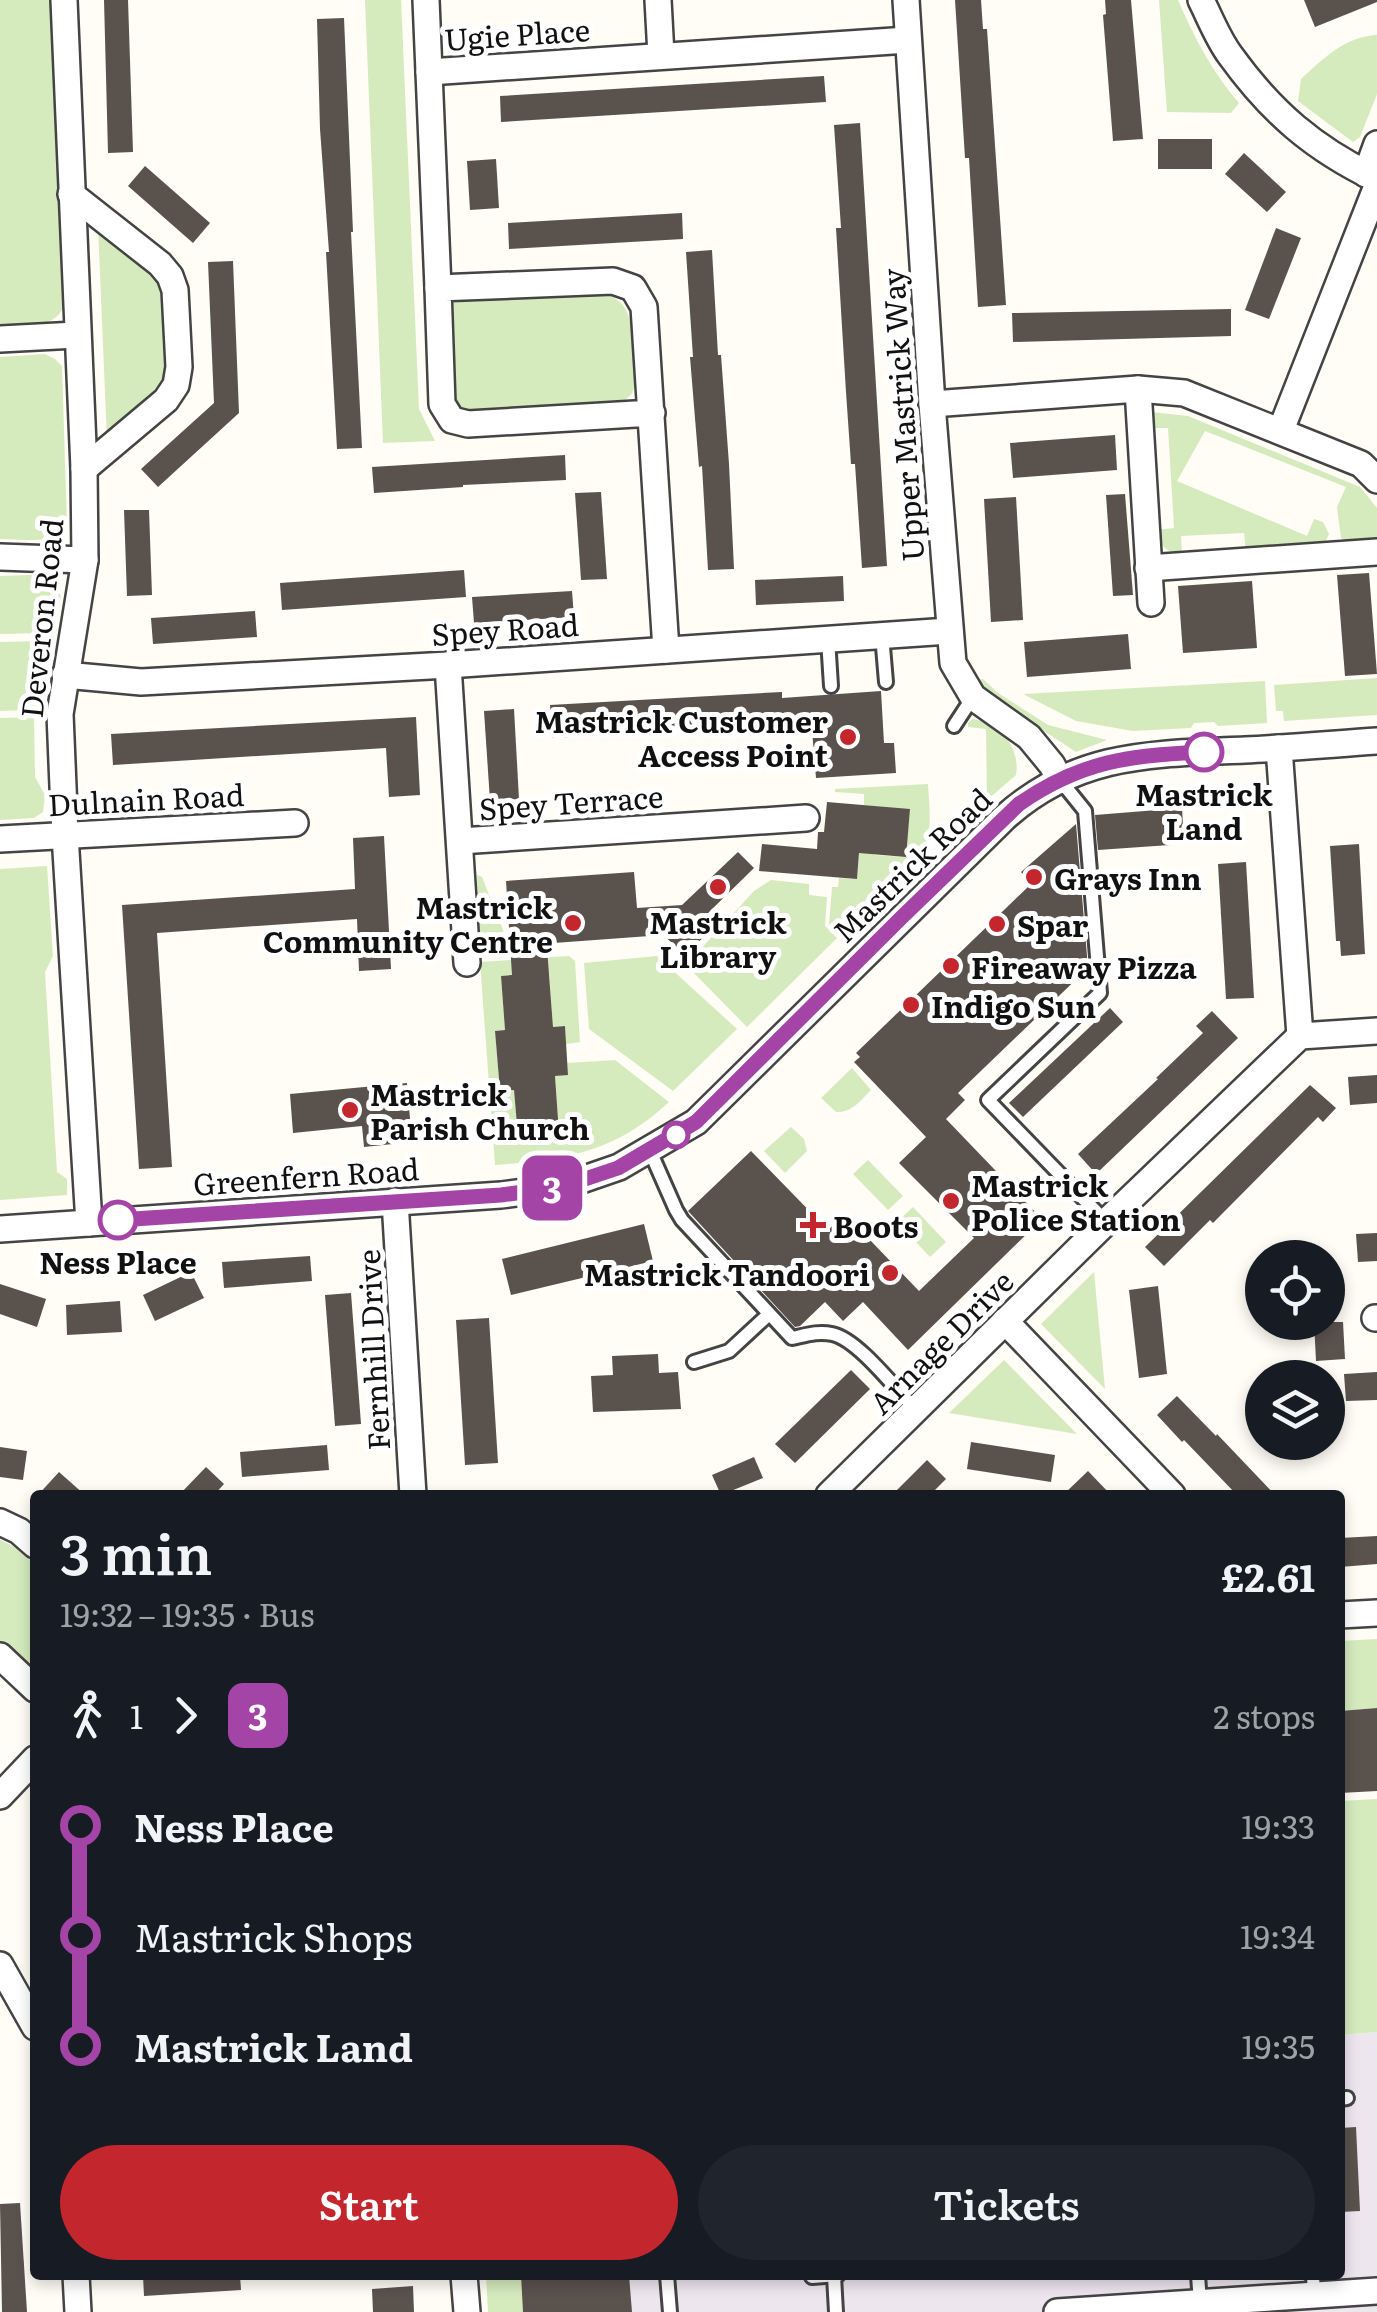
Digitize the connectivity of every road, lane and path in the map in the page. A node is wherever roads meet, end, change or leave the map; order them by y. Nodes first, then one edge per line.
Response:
1 (64, 0) edge
2 (426, 0) edge
3 (658, 0) edge
4 (906, 0) edge
5 (1201, 0) edge
6 (908, 40) junction
7 (661, 55) junction
8 (429, 72) junction
9 (1377, 144) edge
10 (1373, 180) edge
11 (72, 194) junction
12 (438, 288) junction
13 (76, 335) junction
14 (0, 339) edge
15 (1138, 390) junction
16 (932, 404) junction
17 (652, 413) junction
18 (1281, 430) junction
19 (84, 469) junction
20 (1377, 480) edge
21 (1377, 552) edge
22 (0, 557) edge
23 (85, 560) junction
24 (1148, 568) junction
25 (1151, 603) dead end
26 (949, 631) junction
27 (882, 636) junction
28 (828, 639) junction
29 (666, 650) junction
30 (448, 665) junction
31 (65, 675) junction
32 (886, 682) dead end
33 (831, 686) dead end
34 (973, 697) junction
35 (954, 726) dead end
36 (1377, 740) edge
37 (1279, 748) junction
38 (1060, 780) junction
39 (806, 818) dead end
40 (294, 823) dead end
41 (64, 835) junction
42 (0, 839) edge
43 (460, 841) junction
44 (467, 963) dead end
45 (1377, 1032) edge
46 (1300, 1036) junction
47 (758, 1063) joint
48 (650, 1151) junction
49 (395, 1201) junction
50 (1106, 1222) junction
51 (88, 1223) junction
52 (0, 1229) edge
53 (770, 1314) junction
54 (1005, 1321) junction
55 (694, 1362) dead end
56 (917, 1410) junction
57 (413, 1490) edge
58 (834, 1490) edge
59 (1167, 1490) edge
60 (0, 1522) edge
61 (30, 1541) edge
62 (1377, 1613) edge
63 (1345, 1615) edge
64 (0, 1656) edge
65 (30, 1683) edge
66 (30, 1763) edge
67 (0, 1796) edge
68 (0, 1964) edge
69 (30, 2018) edge
70 (76, 2280) edge
71 (464, 2280) edge
72 (667, 2280) edge
73 (837, 2280) edge
74 (1198, 2280) edge
75 (1314, 2285) edge
76 (1377, 2291) edge
77 (1200, 2302) junction
78 (78, 2312) edge
79 (467, 2312) edge
80 (670, 2312) edge
81 (836, 2312) edge
82 (1056, 2312) edge

1 - 11 street, Deveron Road
2 - 8 street
3 - 7 street
4 - 6 street, Upper Mastrick Way
5 - 10 street
6 - 7 street, Ugie Place
6 - 16 street, Upper Mastrick Way
7 - 8 street, Ugie Place
8 - 12 street
9 - 10 street
10 - 18 street
11 - 13 street, Deveron Road
11 - 19 street
12 - 17 street
12 - 17 street
13 - 14 street
13 - 19 street, Deveron Road
15 - 16 street
15 - 18 street
15 - 24 street
16 - 26 street, Upper Mastrick Way
17 - 29 street
18 - 20 street
19 - 23 street, Deveron Road
21 - 24 street
22 - 23 street
23 - 31 street, Deveron Road
24 - 25 street
26 - 27 street, Spey Road
26 - 34 street, Upper Mastrick Way
27 - 28 street, Spey Road
27 - 32 lane
28 - 29 street, Spey Road
28 - 33 lane
29 - 30 street, Spey Road
30 - 31 street, Spey Road
30 - 43 street, Spey Terrace
31 - 41 street, Deveron Road
34 - 35 lane
34 - 38 street, Upper Mastrick Way
36 - 37 street, Mastrick Road
37 - 38 street, Mastrick Road
37 - 46 street
38 - 47 street, Mastrick Road
38 - 50 lane
39 - 43 street, Spey Terrace
40 - 41 street, Dulnain Road
41 - 42 street, Dulnain Road
41 - 51 street
43 - 44 street, Spey Terrace
45 - 46 street
46 - 50 street, Arnage Drive
47 - 48 street, Greenfern Road
48 - 49 street, Greenfern Road
48 - 53 lane
49 - 51 street, Greenfern Road
49 - 57 street, Fernhill Drive
50 - 54 street, Arnage Drive
51 - 52 street, Greenfern Road
53 - 55 lane
53 - 56 lane
54 - 56 street, Arnage Drive
54 - 59 street
56 - 58 street, Arnage Drive
60 - 61 street
62 - 63 street
64 - 65 street
66 - 67 street
68 - 69 street
70 - 78 street
71 - 79 street
72 - 80 lane
73 - 81 lane
74 - 77 lane
75 - 76 street
75 - 77 street
77 - 82 street

